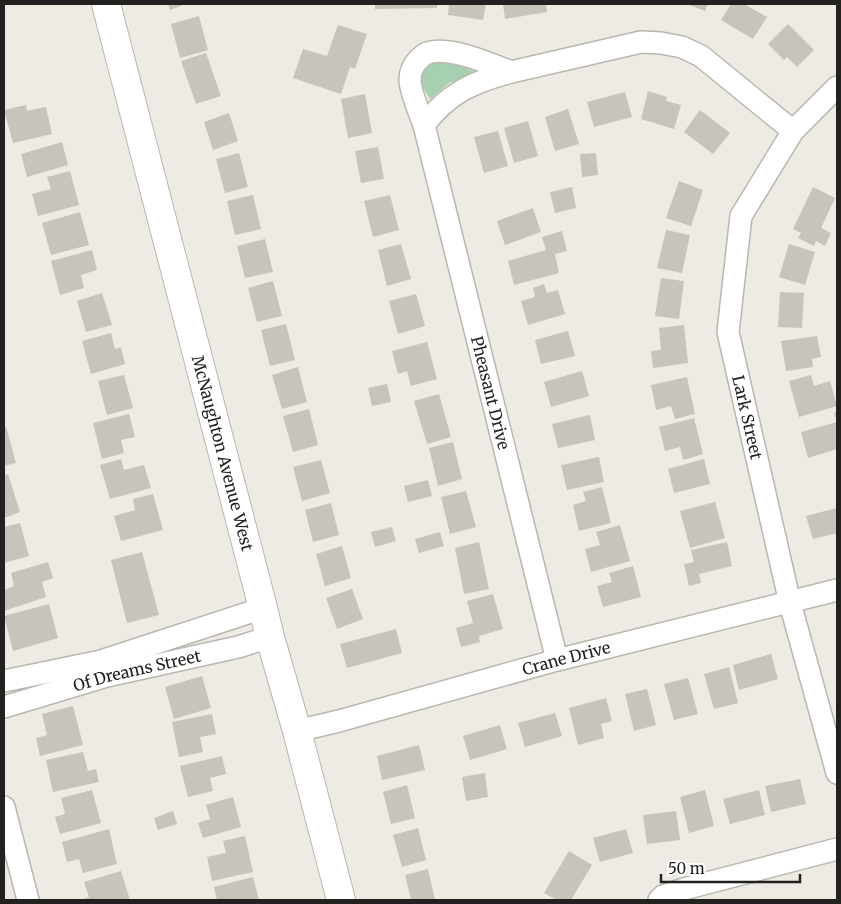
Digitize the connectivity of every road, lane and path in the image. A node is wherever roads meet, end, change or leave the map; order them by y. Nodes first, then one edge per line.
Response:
1 (106, 4) edge
2 (511, 72) junction
3 (837, 87) edge
4 (424, 125) junction
5 (793, 131) junction
6 (837, 590) edge
7 (790, 603) junction
8 (263, 608) junction
9 (270, 637) junction
10 (557, 660) junction
11 (4, 681) edge
12 (4, 707) edge
13 (297, 731) junction
14 (837, 773) edge
15 (4, 807) edge
16 (837, 849) edge
17 (28, 900) edge
18 (341, 900) edge
19 (659, 900) edge

1 - 8 main road, McNaughton Avenue West
2 - 4 street
2 - 4 street, Pheasant Drive
2 - 5 street
3 - 5 street, Lark Street
4 - 10 street, Pheasant Drive
5 - 7 street, Lark Street
6 - 7 street, Crane Drive
7 - 10 street, Crane Drive
7 - 14 street, Lark Street
8 - 9 main road, McNaughton Avenue West
8 - 11 street, Of Dreams Street
9 - 12 street, Of Dreams Street
9 - 13 main road, McNaughton Avenue West
10 - 13 street, Crane Drive
13 - 18 main road, McNaughton Avenue West
15 - 17 street
16 - 19 street

